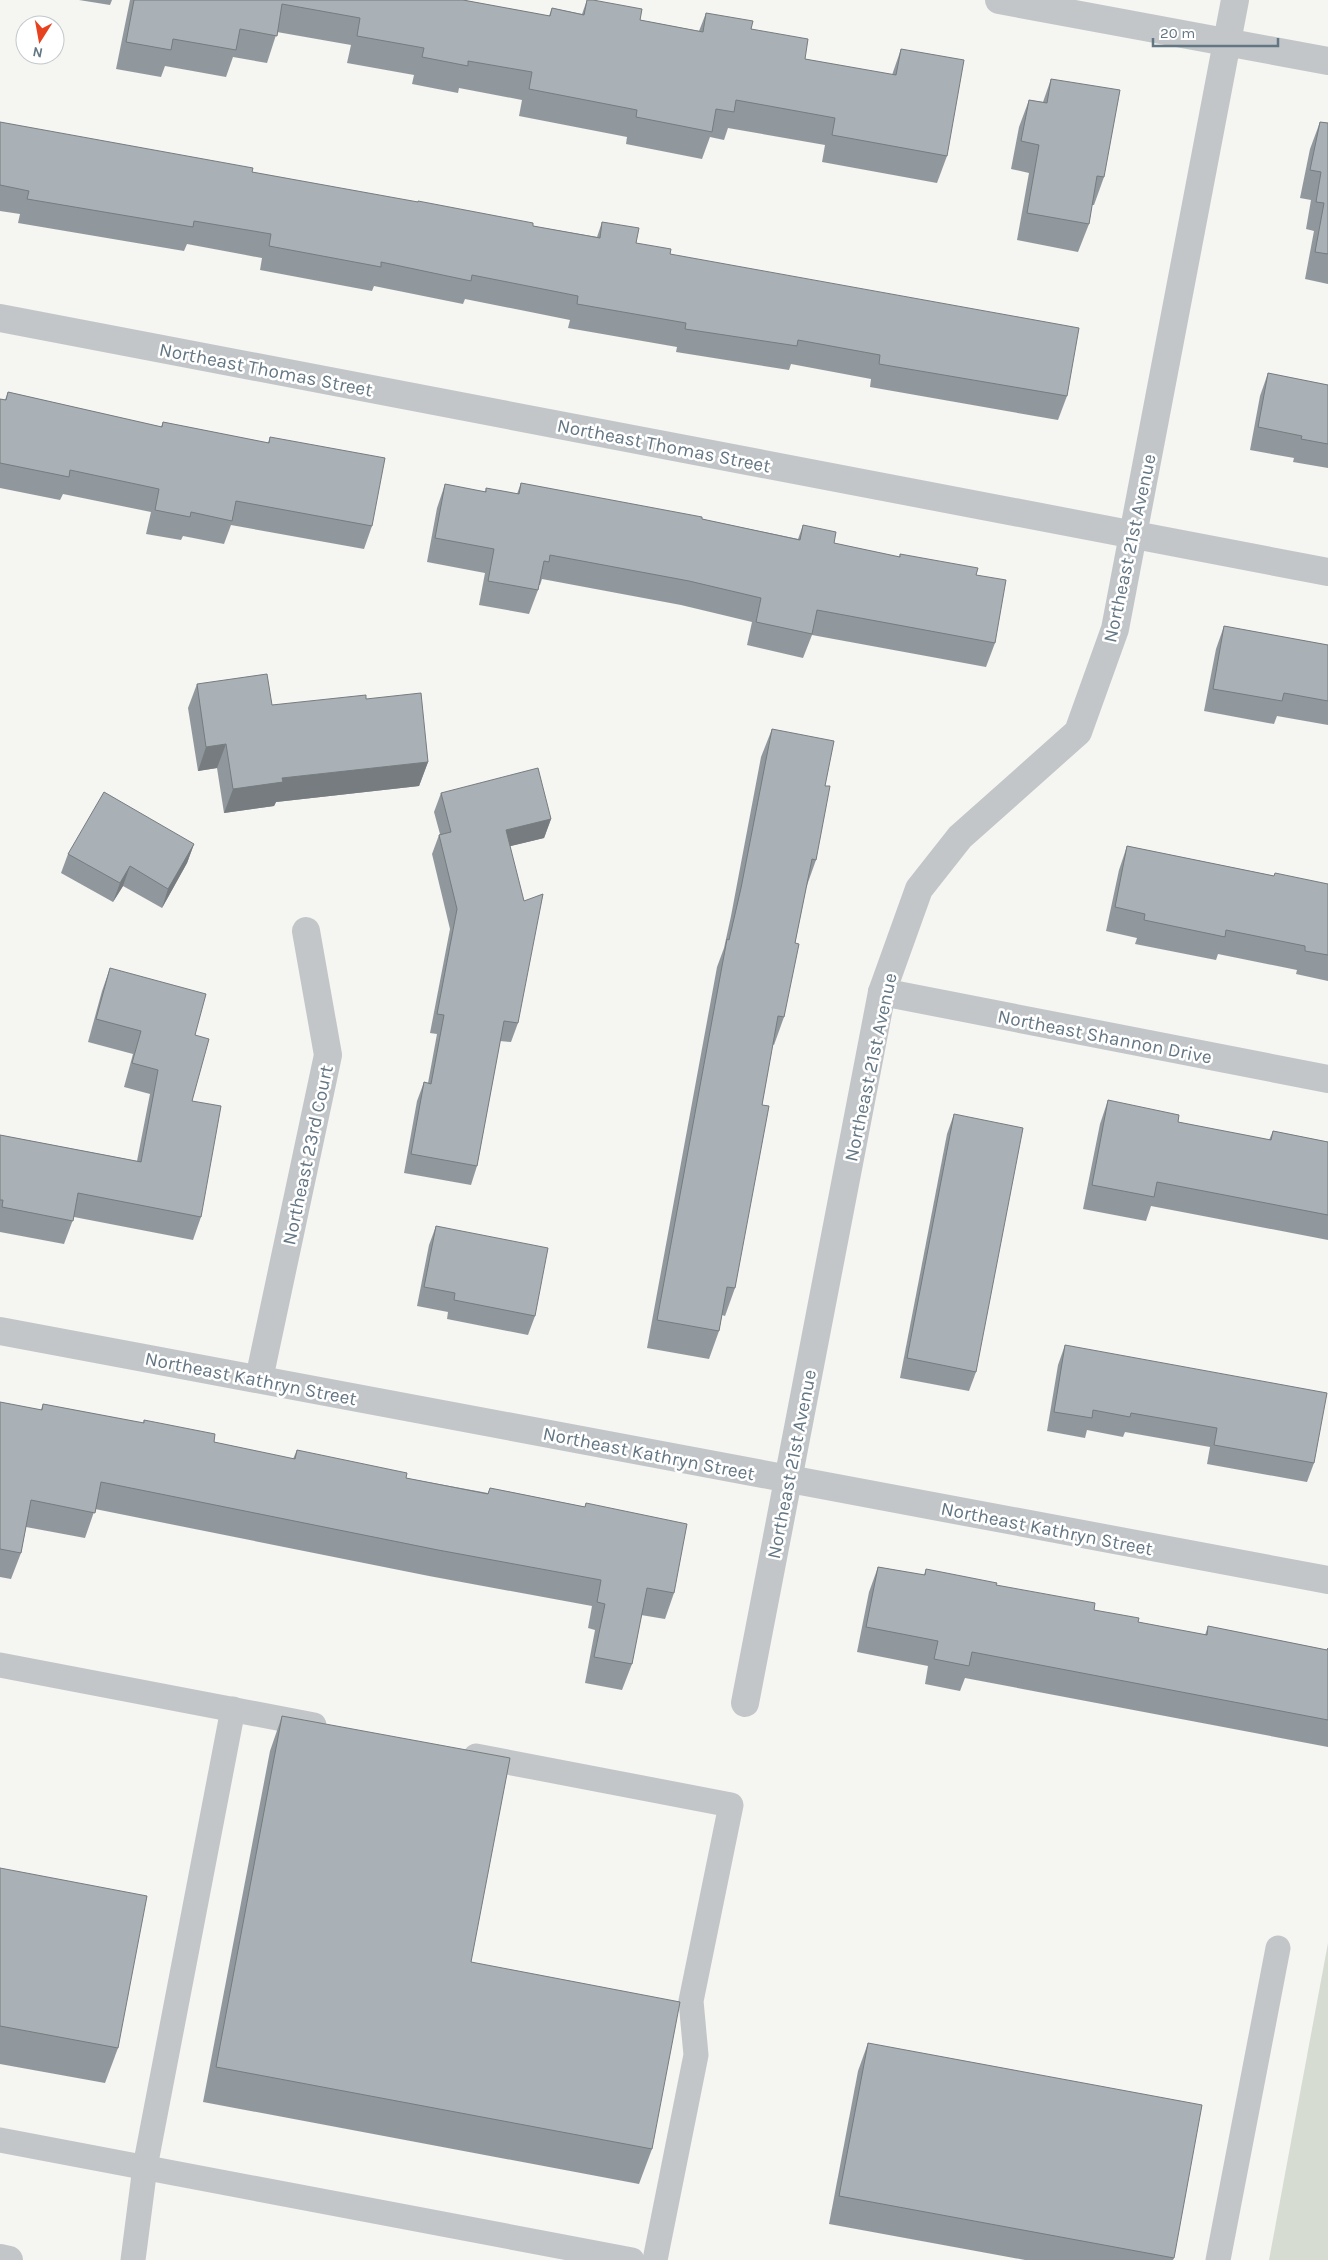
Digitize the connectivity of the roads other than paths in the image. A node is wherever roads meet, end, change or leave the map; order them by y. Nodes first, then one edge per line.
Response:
1 (999, 0) edge
2 (1235, 0) edge
3 (1228, 43) junction
4 (1328, 61) edge
5 (0, 318) edge
6 (1133, 535) junction
7 (1328, 572) edge
8 (306, 931) dead end
9 (882, 992) junction
10 (1328, 1079) edge
11 (0, 1330) edge
12 (259, 1379) junction
13 (788, 1480) junction
14 (1328, 1580) edge
15 (0, 1665) edge
16 (745, 1703) dead end
17 (233, 1709) junction
18 (339, 1730) edge
19 (455, 1752) edge
20 (1278, 1948) dead end
21 (0, 2140) edge
22 (145, 2168) junction
23 (0, 2258) edge
24 (9, 2260) edge
25 (132, 2260) edge
26 (632, 2260) edge
27 (655, 2260) edge
28 (1218, 2260) edge

1 - 3 street
2 - 3 street, Northeast 21st Avenue
3 - 4 street
3 - 6 street, Northeast 21st Avenue
5 - 6 street, Northeast Thomas Street
6 - 7 street, Northeast Thomas Street
6 - 9 street, Northeast 21st Avenue
8 - 12 street, Northeast 23rd Court
9 - 10 street, Northeast Shannon Drive
9 - 13 street, Northeast 21st Avenue
11 - 12 street, Northeast Kathryn Street
12 - 13 street, Northeast Kathryn Street
13 - 14 street, Northeast Kathryn Street
13 - 16 street, Northeast 21st Avenue
15 - 17 lane
17 - 18 lane
17 - 22 lane
19 - 27 lane
20 - 28 lane
21 - 22 lane
22 - 25 lane
22 - 26 lane
23 - 24 street

